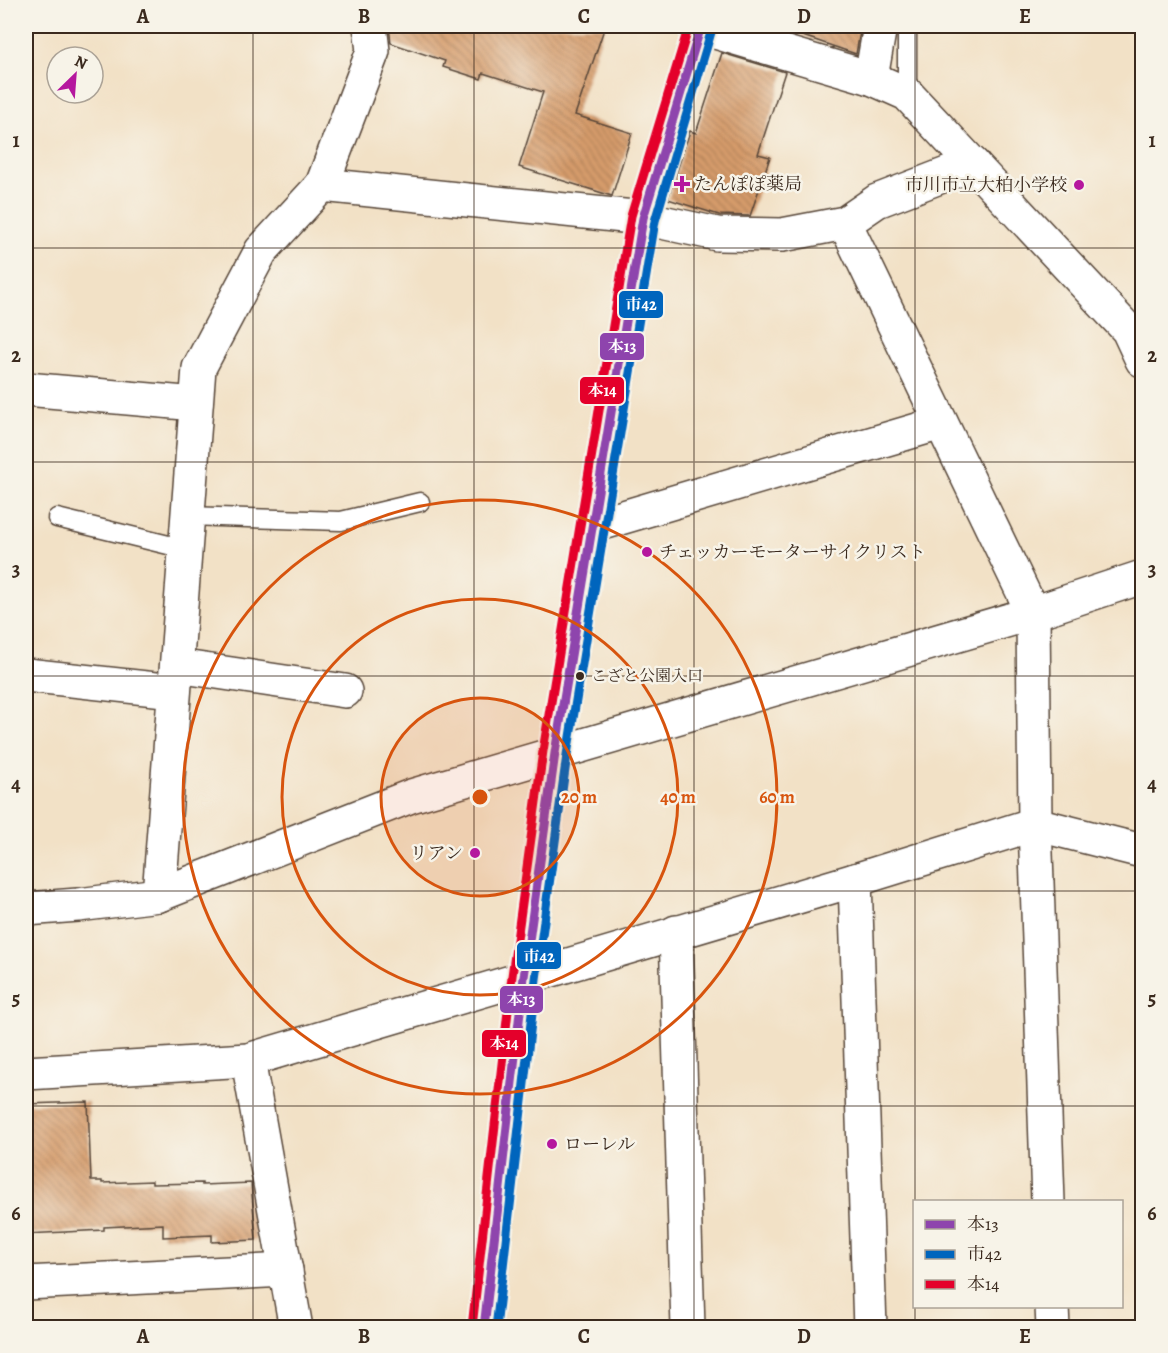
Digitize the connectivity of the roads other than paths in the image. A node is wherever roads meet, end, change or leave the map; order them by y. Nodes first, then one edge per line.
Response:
1 (370, 26) edge
2 (699, 26) edge
3 (880, 26) edge
4 (907, 26) edge
5 (871, 78) junction
6 (908, 94) junction
7 (973, 164) junction
8 (322, 185) junction
9 (643, 218) junction
10 (845, 223) junction
11 (1143, 360) edge
12 (26, 389) edge
13 (196, 404) junction
14 (941, 423) junction
15 (420, 502) dead end
16 (188, 516) junction
17 (57, 518) dead end
18 (592, 525) junction
19 (185, 549) junction
20 (1143, 577) edge
21 (1033, 613) junction
22 (26, 675) edge
23 (175, 678) junction
24 (345, 691) dead end
25 (555, 753) junction
26 (1035, 824) junction
27 (1143, 851) edge
28 (855, 880) junction
29 (159, 895) junction
30 (26, 909) edge
31 (676, 932) junction
32 (524, 977) junction
33 (248, 1060) junction
34 (26, 1073) edge
35 (1048, 1200) edge
36 (286, 1270) junction
37 (26, 1283) edge
38 (1052, 1308) edge
39 (296, 1328) edge
40 (484, 1328) edge
41 (688, 1328) edge
42 (870, 1328) edge
43 (1053, 1328) edge

1 - 8 street
2 - 5 street
2 - 9 street
3 - 5 street
4 - 6 lane
5 - 6 street
6 - 7 street
7 - 10 street
7 - 11 street
8 - 9 street
8 - 13 street
9 - 10 street
9 - 18 street
10 - 14 street
12 - 13 street
13 - 16 street
14 - 18 street
14 - 21 street
15 - 16 lane
16 - 19 street
17 - 19 lane
18 - 25 street
19 - 23 street
20 - 21 street
21 - 25 street
21 - 26 street
22 - 23 street
23 - 24 street
23 - 29 street
25 - 29 street
25 - 32 street
26 - 27 street
26 - 28 street
26 - 35 street
28 - 31 street
28 - 42 street
29 - 30 street
31 - 32 street
31 - 41 street
32 - 33 street
32 - 40 street
33 - 34 street
33 - 36 street
36 - 37 street
36 - 39 street
38 - 43 street

